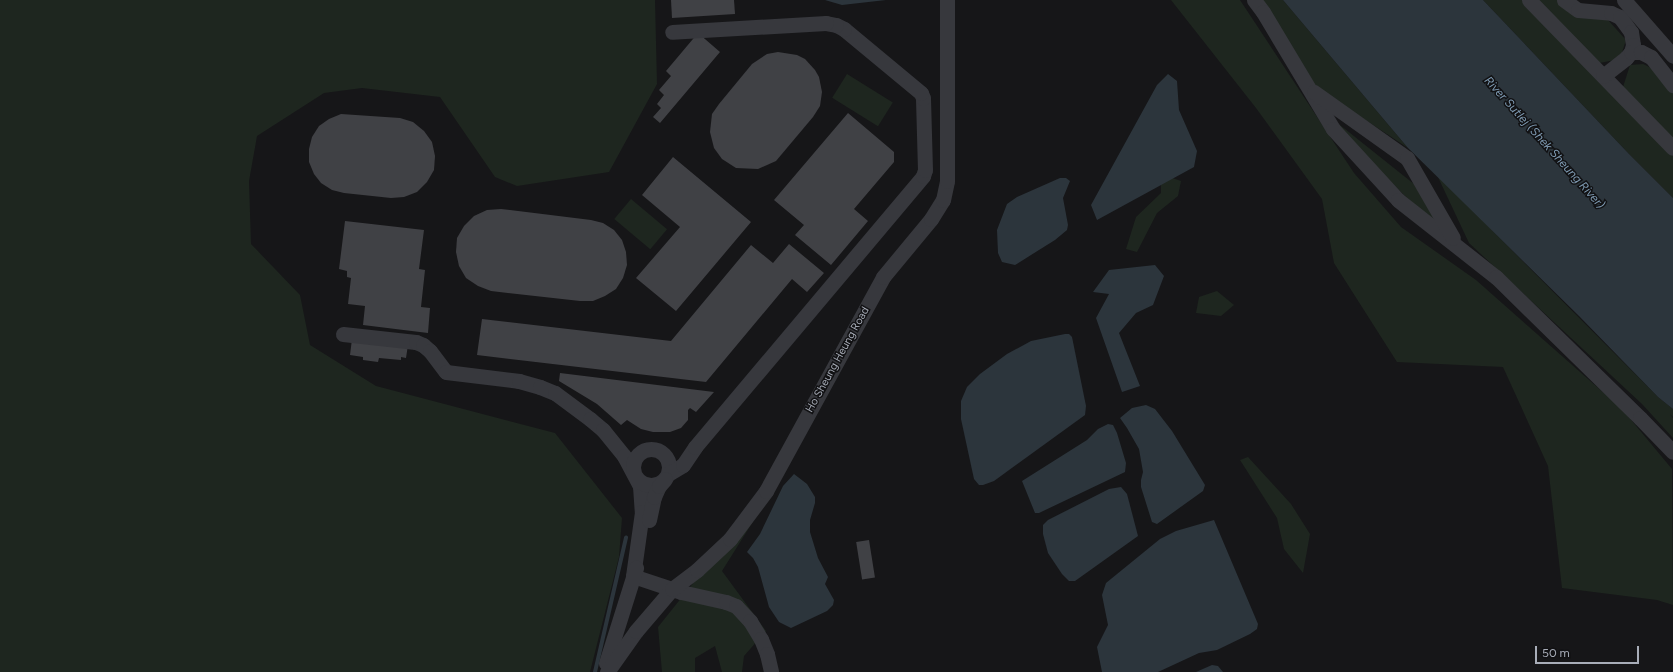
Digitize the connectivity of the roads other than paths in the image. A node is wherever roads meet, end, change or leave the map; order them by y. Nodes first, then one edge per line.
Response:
1 (947, 0) edge
2 (1254, 0) edge
3 (1529, 0) edge
4 (1564, 0) edge
5 (1624, 0) edge
6 (672, 32) dead end
7 (1631, 52) junction
8 (1673, 56) edge
9 (1603, 76) junction
10 (1673, 85) edge
11 (1309, 88) junction
12 (1673, 148) edge
13 (1457, 246) junction
14 (343, 334) dead end
15 (614, 442) junction
16 (695, 447) junction
17 (654, 449) junction
18 (1673, 452) edge
19 (635, 474) junction
20 (666, 477) junction
21 (633, 576) junction
22 (672, 589) junction
23 (604, 672) edge
24 (607, 672) edge
25 (771, 672) edge

1 - 22 street, Ho Sheung Heung Road
2 - 11 street
3 - 9 street
4 - 7 street
5 - 8 street
6 - 16 street
7 - 9 street
7 - 10 street
9 - 12 street
11 - 13 street
11 - 13 street
13 - 18 street
14 - 15 street
15 - 17 street
15 - 19 street
16 - 17 street
16 - 20 street
17 - 19 street
17 - 20 street
19 - 20 street
19 - 21 street
20 - 21 street
21 - 22 street
21 - 23 street
22 - 24 street, Ho Sheung Heung Road
22 - 25 street

